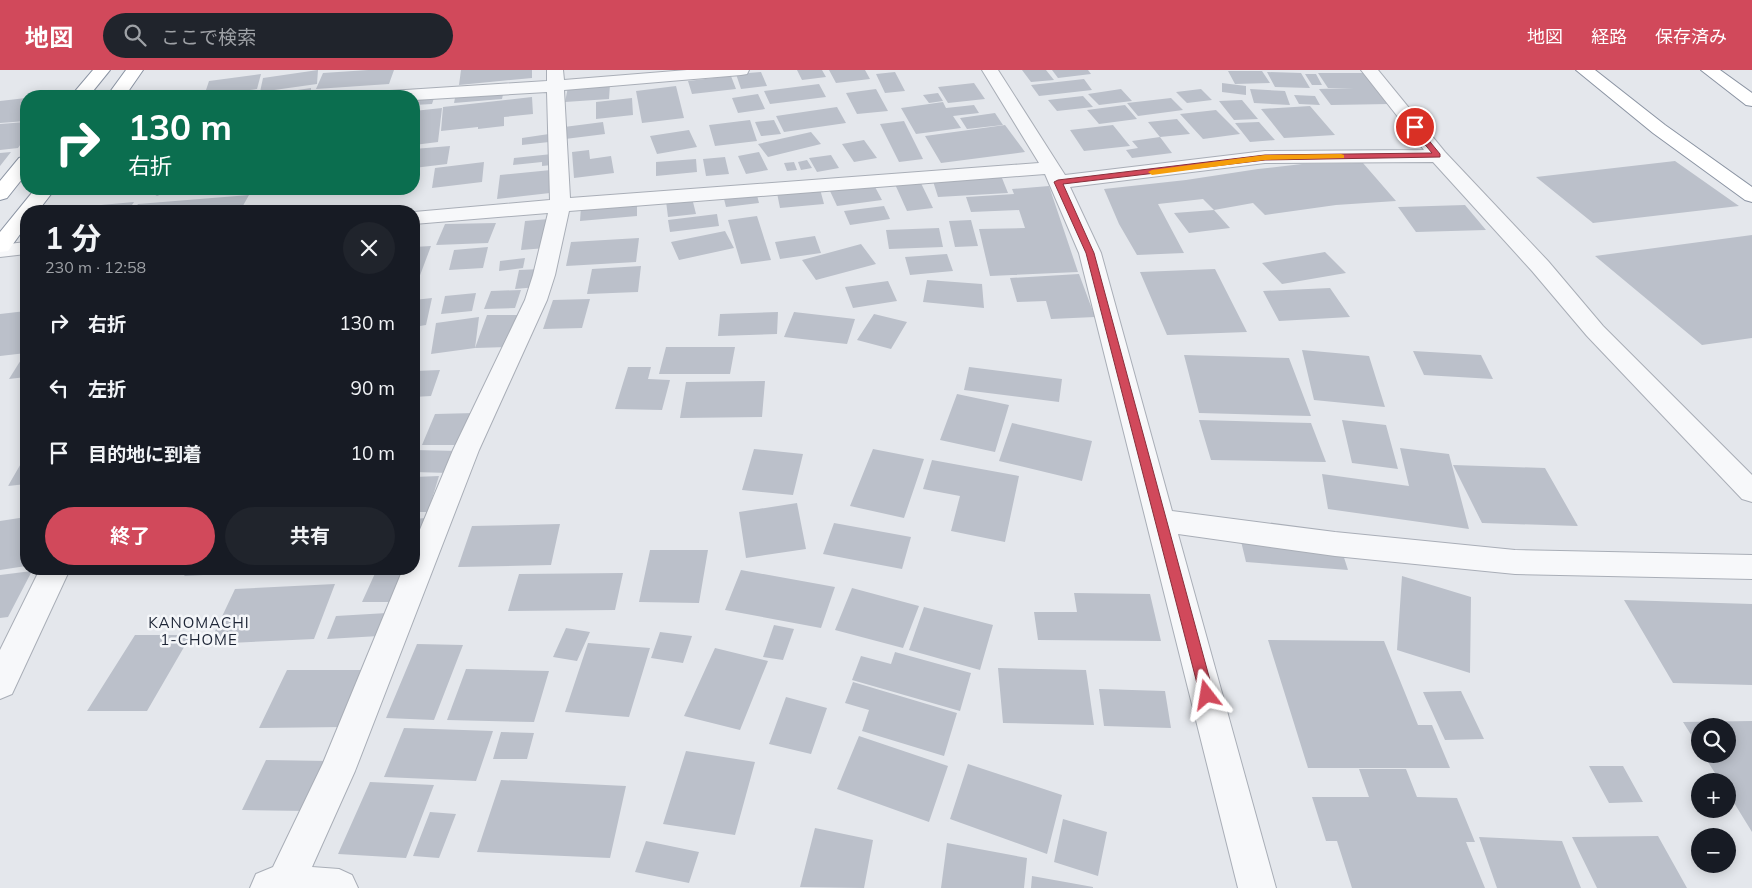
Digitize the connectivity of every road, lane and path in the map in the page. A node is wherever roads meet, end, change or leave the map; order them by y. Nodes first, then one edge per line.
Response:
1 (102, 70) edge
2 (135, 70) edge
3 (741, 70) edge
4 (990, 70) edge
5 (1369, 70) edge
6 (1584, 70) edge
7 (1709, 70) edge
8 (555, 78) edge
9 (85, 90) edge
10 (120, 90) edge
11 (420, 93) edge
12 (1752, 101) edge
13 (1438, 156) junction
14 (20, 169) edge
15 (1055, 175) junction
16 (0, 194) edge
17 (40, 195) edge
18 (1752, 196) edge
19 (32, 205) edge
20 (560, 206) junction
21 (420, 218) edge
22 (20, 221) edge
23 (0, 246) edge
24 (20, 249) edge
25 (0, 251) edge
26 (1752, 492) edge
27 (1162, 521) junction
28 (420, 564) edge
29 (1752, 567) edge
30 (52, 575) edge
31 (416, 575) edge
32 (0, 684) edge
33 (278, 887) edge
34 (339, 888) edge
35 (1257, 888) edge

1 - 9 highway
2 - 10 highway
3 - 8 street
4 - 15 street
5 - 13 street
6 - 18 highway
7 - 12 highway
8 - 11 street
8 - 20 street
13 - 15 street
13 - 26 street
14 - 16 highway
15 - 20 street
15 - 27 street
17 - 19 highway
20 - 21 street
20 - 28 street
22 - 23 highway
24 - 25 street
27 - 29 street
27 - 35 street
30 - 32 street
31 - 33 street
33 - 34 street

